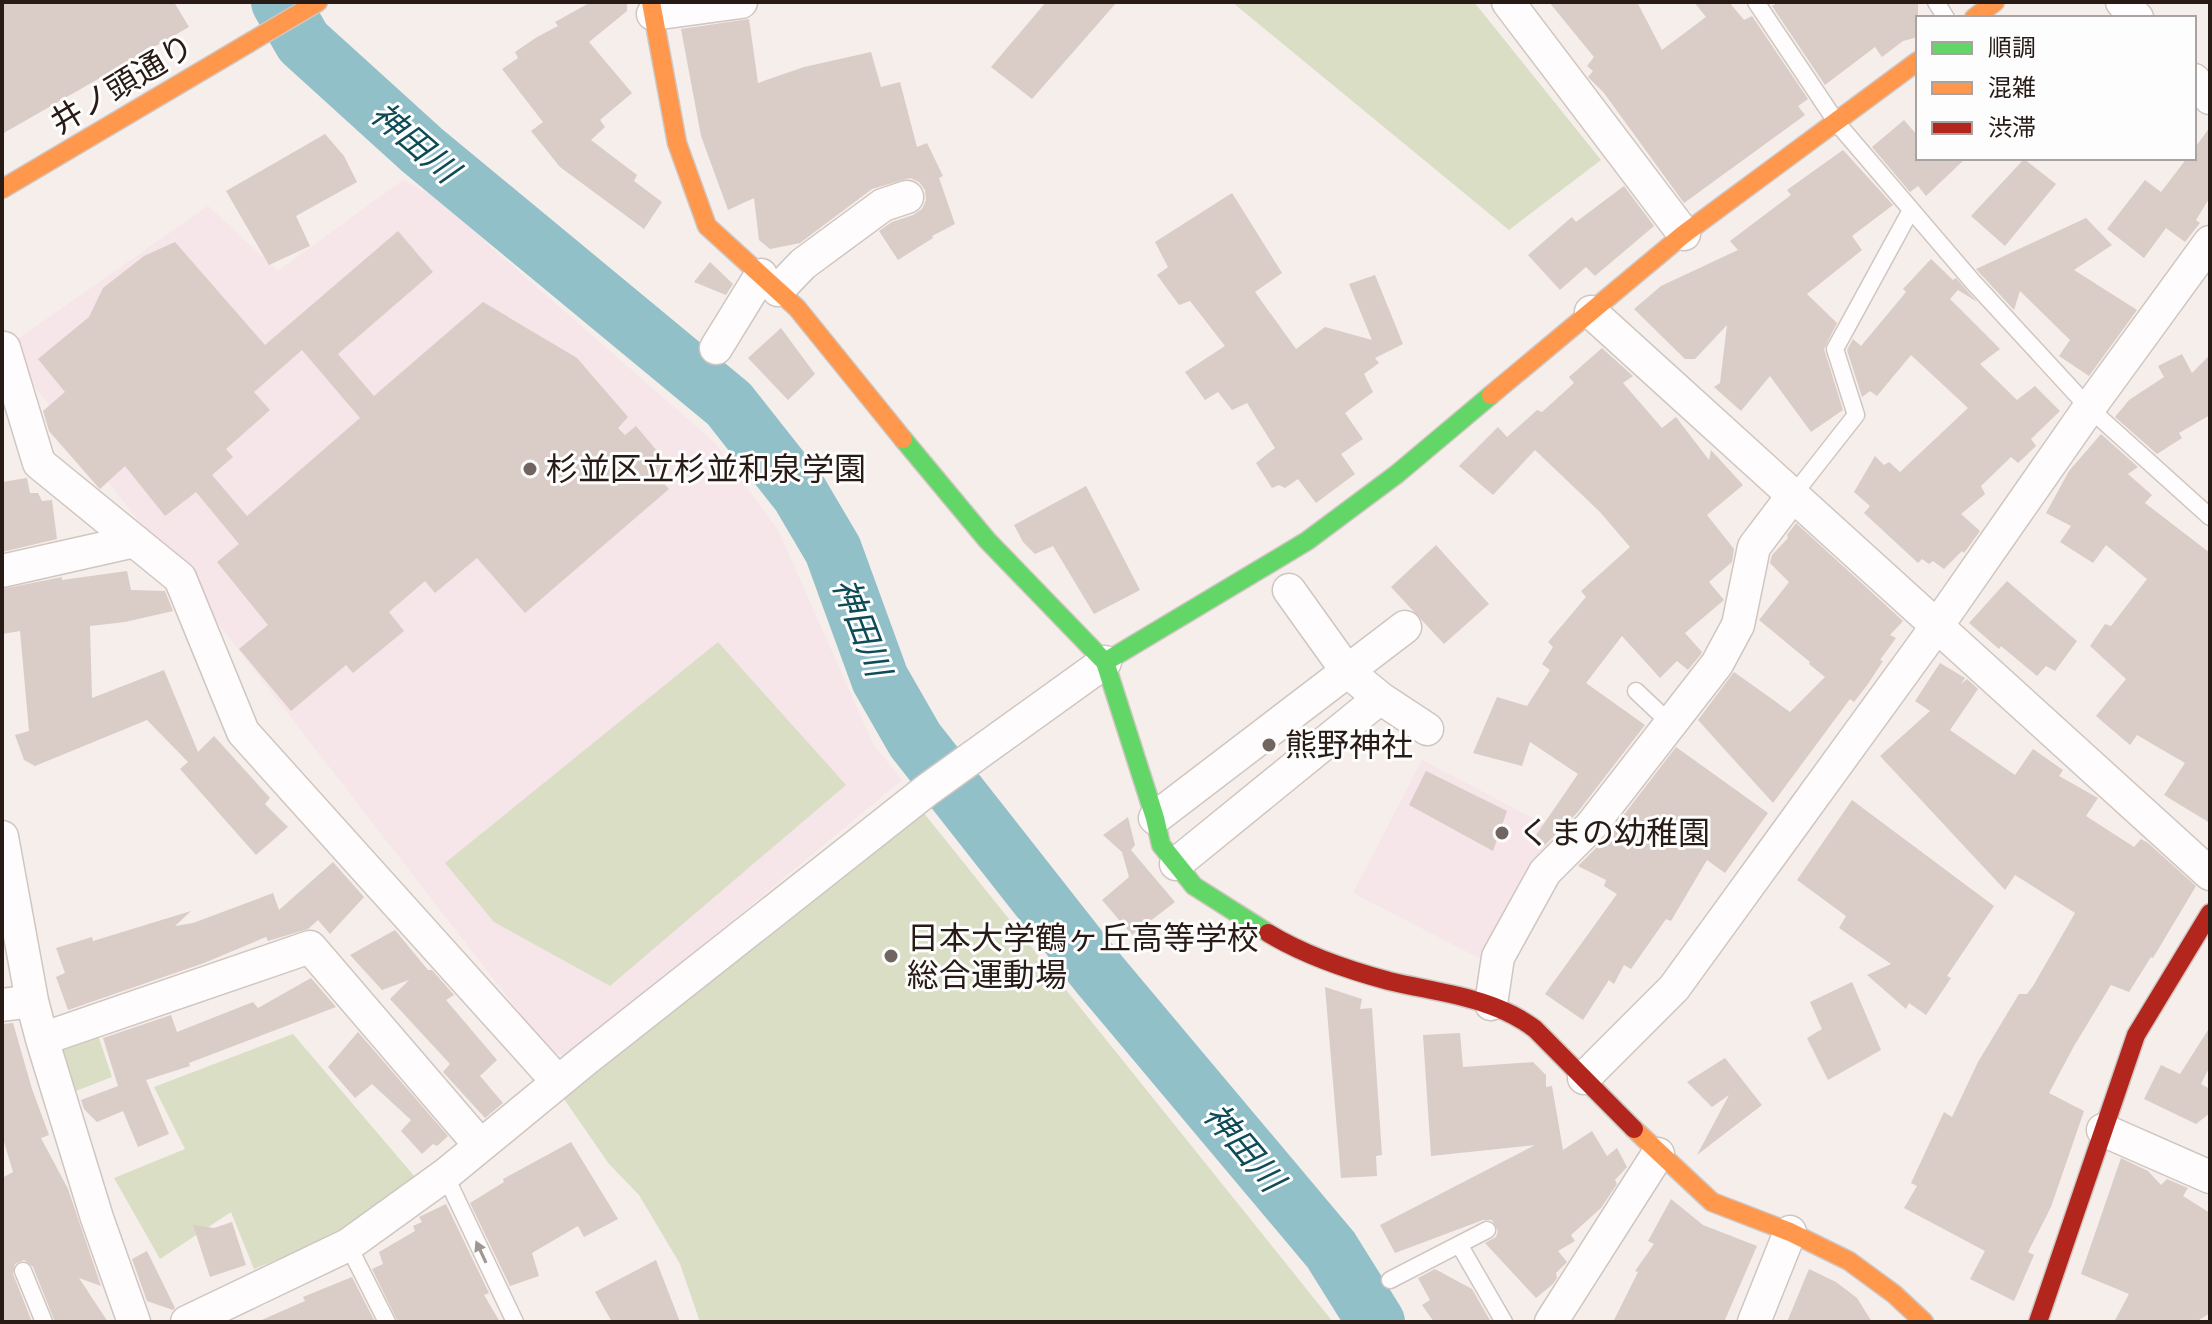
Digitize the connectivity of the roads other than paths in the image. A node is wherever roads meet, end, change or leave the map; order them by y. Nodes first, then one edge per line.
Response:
1 (741, 2) edge
2 (1508, 2) edge
3 (1756, 2) edge
4 (1995, 2) edge
5 (315, 4) edge
6 (652, 8) edge
7 (1977, 16) edge
8 (1916, 63) edge
9 (2196, 82) edge
10 (2210, 98) edge
11 (1837, 123) junction
12 (2, 189) edge
13 (907, 197) dead end
14 (1911, 210) junction
15 (1684, 234) junction
16 (2210, 242) edge
17 (769, 283) junction
18 (1591, 312) junction
19 (4, 348) dead end
20 (716, 348) dead end
21 (2089, 408) junction
22 (1794, 494) junction
23 (2210, 517) edge
24 (135, 541) junction
25 (2, 571) edge
26 (1289, 590) dead end
27 (1937, 626) junction
28 (1405, 627) dead end
29 (1105, 662) junction
30 (1347, 671) junction
31 (1636, 691) dead end
32 (1380, 698) junction
33 (1671, 724) junction
34 (1427, 729) dead end
35 (1200, 783) junction
36 (1240, 812) junction
37 (1155, 818) junction
38 (2, 837) edge
39 (1176, 864) junction
40 (2210, 874) edge
41 (2210, 913) edge
42 (17, 1003) edge
43 (1491, 1004) junction
44 (42, 1039) junction
45 (1584, 1078) junction
46 (558, 1082) junction
47 (2103, 1130) junction
48 (480, 1145) junction
49 (1658, 1154) junction
50 (445, 1175) junction
51 (2210, 1177) edge
52 (1487, 1230) dead end
53 (1790, 1232) junction
54 (348, 1245) junction
55 (1460, 1246) junction
56 (23, 1271) dead end
57 (1390, 1280) dead end
58 (44, 1322) edge
59 (134, 1322) edge
60 (187, 1322) edge
61 (387, 1322) edge
62 (515, 1322) edge
63 (1504, 1322) edge
64 (1551, 1322) edge
65 (1754, 1322) edge
66 (1924, 1322) edge
67 (2038, 1322) edge

1 - 6 street
2 - 15 street
3 - 11 lane
4 - 7 street
5 - 12 street, 井ノ頭通り
6 - 17 street
8 - 11 street
9 - 10 street
11 - 14 lane
11 - 15 street
13 - 17 street
14 - 21 lane
14 - 22 lane
15 - 18 street
16 - 21 street
17 - 20 street
17 - 29 street
18 - 22 street
18 - 29 street
19 - 24 street
21 - 23 lane
21 - 27 street
22 - 27 street
22 - 33 street
24 - 25 street
24 - 46 street
26 - 30 street
27 - 40 street
27 - 45 street
28 - 30 street
29 - 37 street
29 - 46 street
30 - 32 street
30 - 35 street
31 - 33 lane
32 - 34 street
32 - 36 street
33 - 43 street
35 - 36 street
35 - 37 street
36 - 39 street
37 - 39 street
38 - 42 street
39 - 43 street
41 - 47 street
42 - 44 street
43 - 45 street
44 - 48 street
44 - 59 street
45 - 49 street
46 - 48 street
47 - 51 street
47 - 67 street
48 - 50 street
49 - 53 street
49 - 64 street
50 - 54 street
62 -> 50 lane
52 - 55 lane
53 - 65 street
53 - 66 street
54 - 60 street
54 - 61 lane
55 - 57 lane
55 - 63 lane
56 - 58 lane

